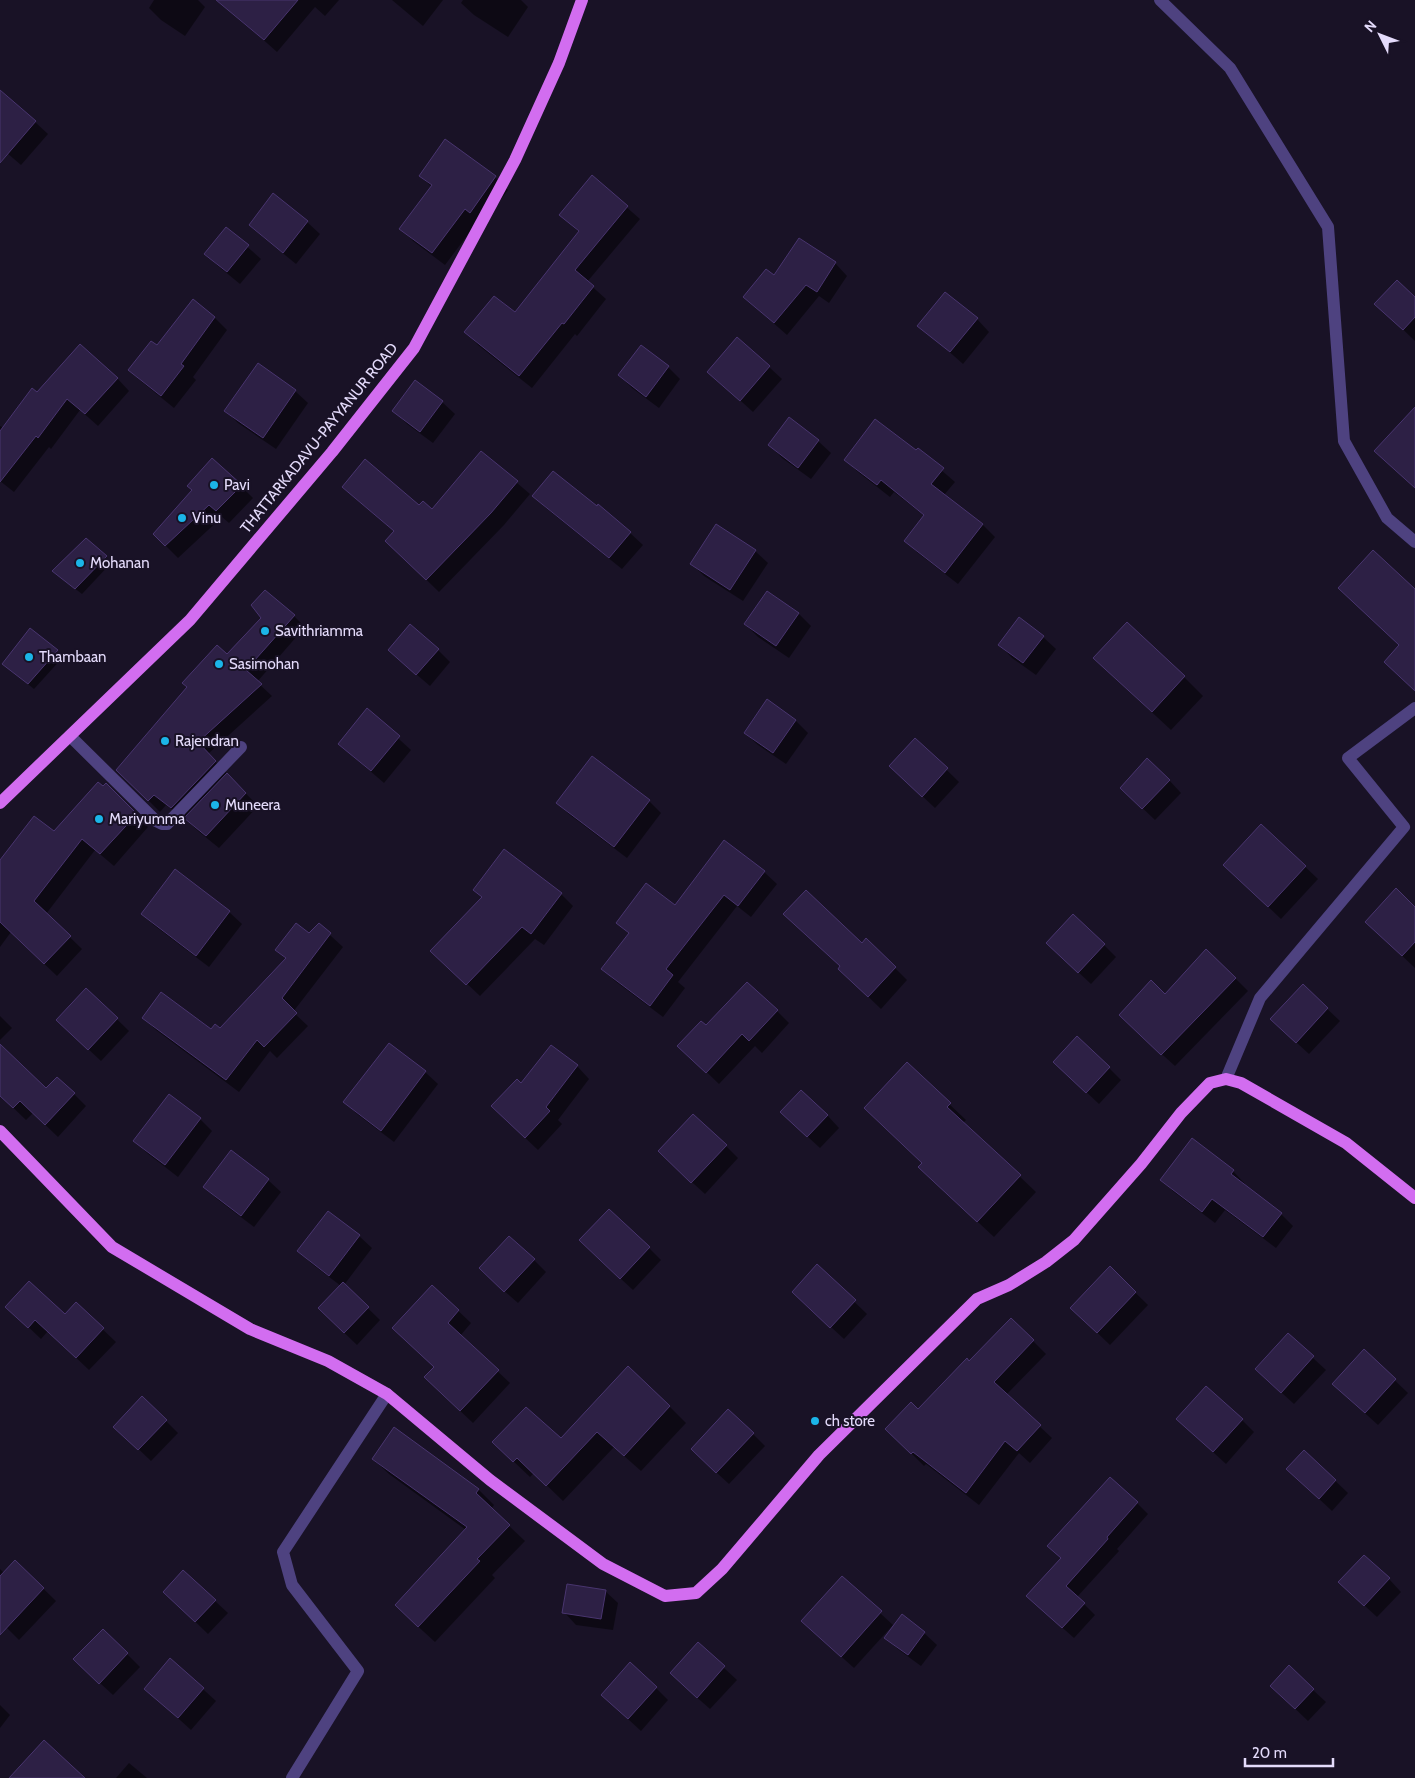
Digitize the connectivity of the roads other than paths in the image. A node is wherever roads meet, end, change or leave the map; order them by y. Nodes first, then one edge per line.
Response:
1 (582, 0) edge
2 (1160, 0) edge
3 (1415, 542) edge
4 (1415, 708) edge
5 (70, 736) junction
6 (241, 747) dead end
7 (0, 803) edge
8 (1226, 1079) junction
9 (0, 1131) edge
10 (1415, 1198) edge
11 (388, 1394) junction
12 (292, 1778) edge

1 - 5 main road, THATTARKADAVU-PAYYANUR ROAD
2 - 3 street
4 - 8 street
5 - 6 street
5 - 7 main road, THATTARKADAVU-PAYYANUR ROAD
8 - 10 main road
8 - 11 main road
9 - 11 main road
11 - 12 street

